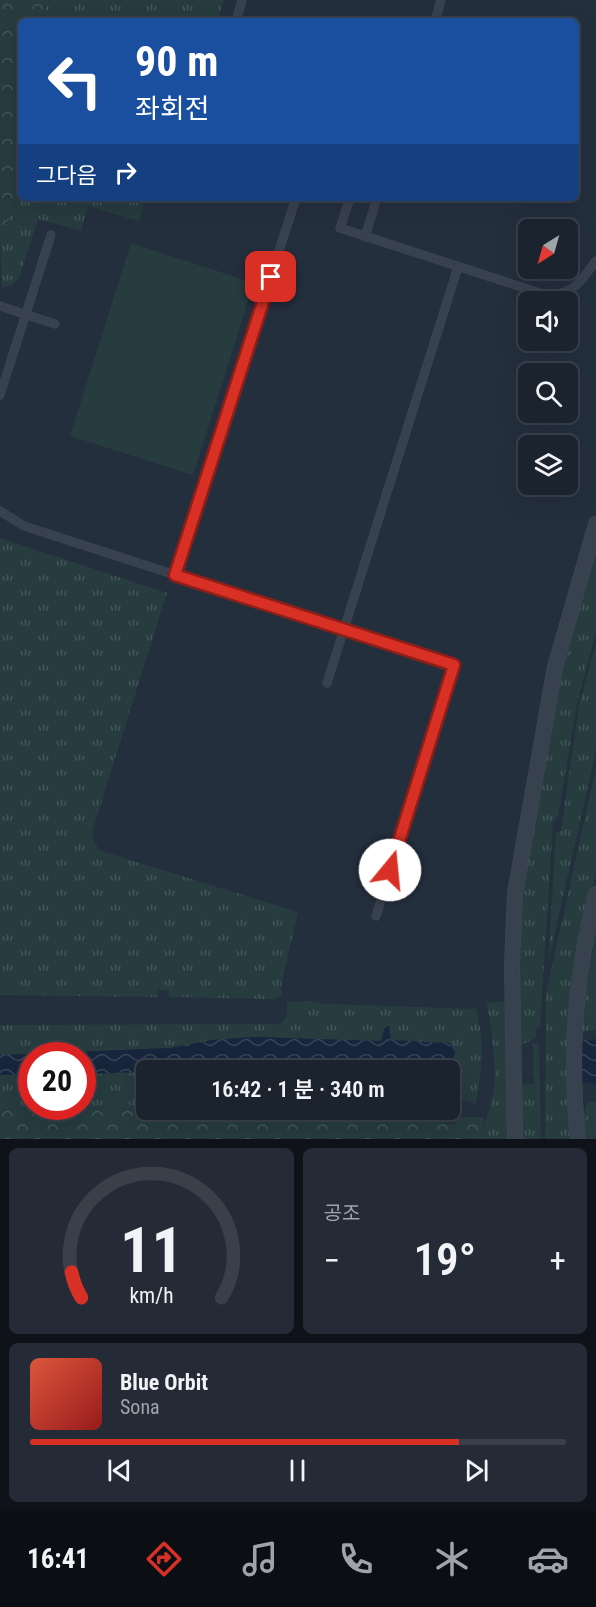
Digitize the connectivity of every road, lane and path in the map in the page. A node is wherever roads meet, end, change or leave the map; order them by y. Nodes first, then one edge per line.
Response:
1 (242, 0) edge
2 (441, 0) edge
3 (237, 18) edge
4 (436, 18) edge
5 (295, 201) edge
6 (349, 201) edge
7 (376, 201) edge
8 (51, 235) dead end
9 (365, 237) junction
10 (596, 261) edge
11 (458, 267) junction
12 (0, 306) edge
13 (26, 314) junction
14 (55, 324) dead end
15 (0, 395) edge
16 (0, 511) edge
17 (596, 524) edge
18 (175, 575) junction
19 (344, 629) junction
20 (327, 683) dead end
21 (596, 894) edge
22 (376, 916) dead end
23 (515, 1139) edge
24 (578, 1139) edge

1 - 3 lane
2 - 4 lane
5 - 18 lane
6 - 9 lane
7 - 9 lane
8 - 13 lane
9 - 11 lane
10 - 11 lane
11 - 19 lane
12 - 13 lane
13 - 14 lane
13 - 15 lane
16 - 18 lane
17 - 23 street
18 - 19 lane
19 - 20 lane
19 - 22 lane
21 - 24 street

